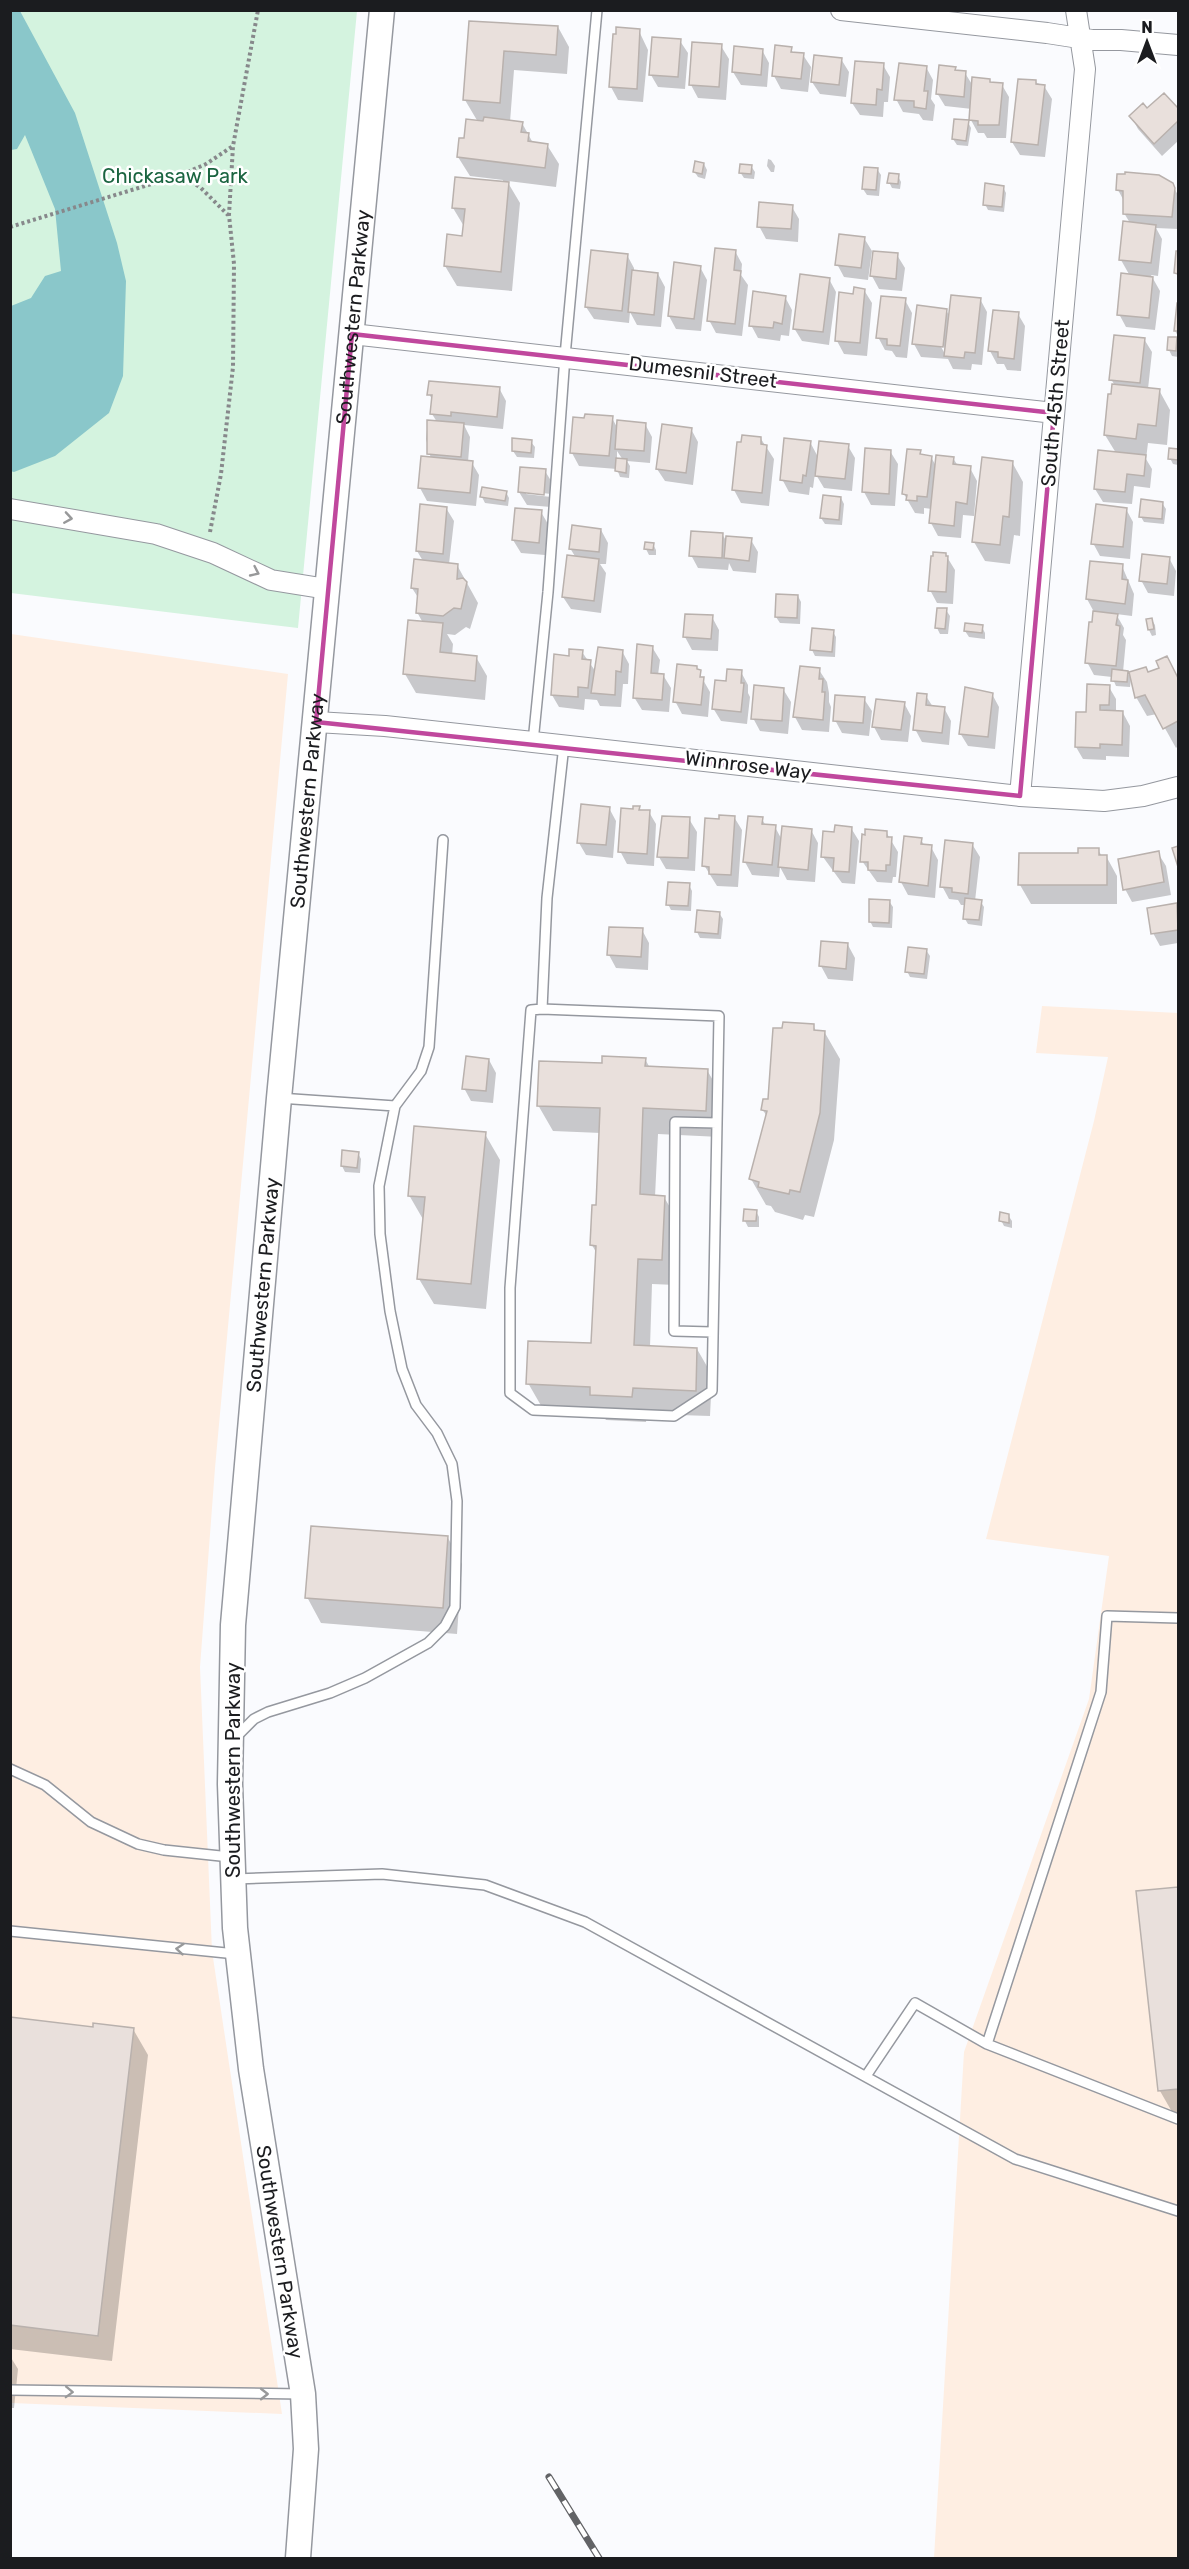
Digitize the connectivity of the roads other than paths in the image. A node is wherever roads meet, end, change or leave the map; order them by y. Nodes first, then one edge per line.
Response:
1 (382, 10) edge
2 (597, 10) edge
3 (841, 10) edge
4 (1076, 10) edge
5 (1081, 38) junction
6 (1179, 45) edge
7 (352, 334) junction
8 (565, 356) junction
9 (1054, 413) junction
10 (10, 509) edge
11 (327, 590) junction
12 (316, 722) junction
13 (533, 742) junction
14 (564, 745) junction
15 (1179, 787) edge
16 (1020, 796) junction
17 (443, 840) dead end
18 (542, 1009) junction
19 (279, 1098) junction
20 (396, 1106) junction
21 (717, 1123) junction
22 (712, 1332) junction
23 (1179, 1618) edge
24 (231, 1742) junction
25 (10, 1769) edge
26 (233, 1868) junction
27 (10, 1931) edge
28 (238, 1955) junction
29 (987, 2044) junction
30 (866, 2076) junction
31 (1179, 2119) edge
32 (1179, 2211) edge
33 (10, 2390) edge
34 (303, 2394) junction
35 (298, 2559) edge

1 - 7 street, Southwestern Parkway
2 - 8 lane
3 - 5 street
4 - 5 street, South 45th Street
5 - 6 street
5 - 9 street, South 45th Street
7 - 8 street, Dumesnil Street
7 - 11 street, Southwestern Parkway
8 - 9 street, Dumesnil Street
8 - 13 lane
9 - 16 street, South 45th Street
10 -> 11 street
11 - 12 street, Southwestern Parkway
12 - 13 street, Winnrose Way
12 - 19 street, Southwestern Parkway
13 - 14 street, Winnrose Way
14 - 16 street, Winnrose Way
14 - 18 lane
15 - 16 street, Winnrose Way
17 - 20 lane
18 - 21 lane
18 - 22 lane
19 - 20 lane
19 - 24 street, Southwestern Parkway
20 - 24 lane
21 - 22 lane
21 - 22 lane
23 - 29 lane
24 - 26 street, Southwestern Parkway
25 - 26 lane
26 - 28 street, Southwestern Parkway
26 - 30 lane
28 -> 27 lane
28 - 34 street, Southwestern Parkway
29 - 30 lane
29 - 31 lane
30 - 32 lane
33 -> 34 lane
34 - 35 street, Southwestern Parkway

